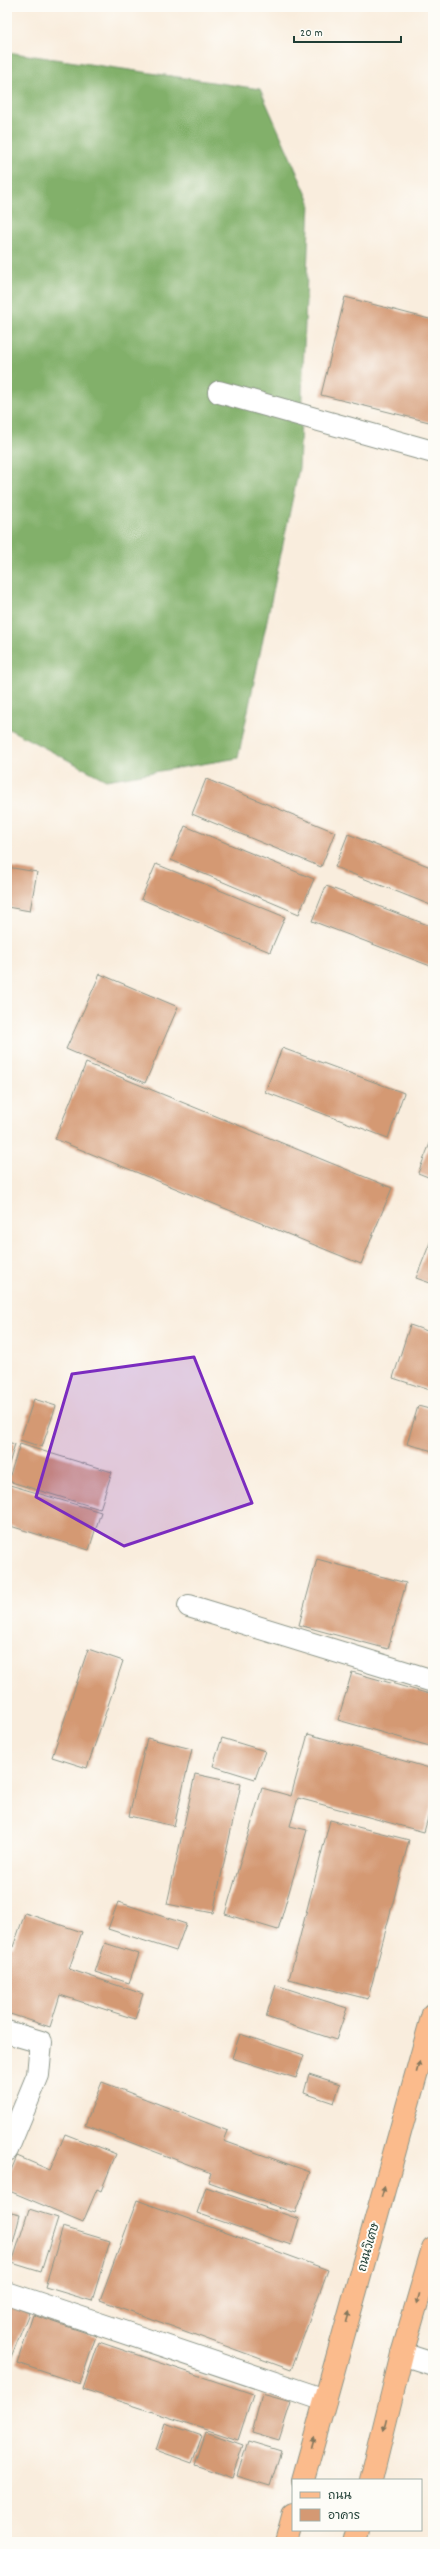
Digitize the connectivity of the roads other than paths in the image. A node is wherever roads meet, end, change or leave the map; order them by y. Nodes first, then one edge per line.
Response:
1 (219, 392) dead end
2 (433, 452) edge
3 (189, 1606) dead end
4 (433, 1681) edge
5 (433, 2014) edge
6 (7, 2032) edge
7 (7, 2150) edge
8 (433, 2248) edge
9 (7, 2294) edge
10 (402, 2354) junction
11 (433, 2364) edge
12 (325, 2400) junction
13 (303, 2479) edge
14 (371, 2479) edge
15 (292, 2520) edge
16 (358, 2531) edge
17 (286, 2542) edge
18 (355, 2542) edge

1 - 2 street
3 - 4 street
12 -> 5 main road, ถนนวิเศษ
6 - 7 street
8 -> 10 main road
9 - 12 street
10 - 11 street
10 -> 14 main road
13 -> 12 main road, ถนนวิเศษ
15 - 17 main road
16 - 18 main road

